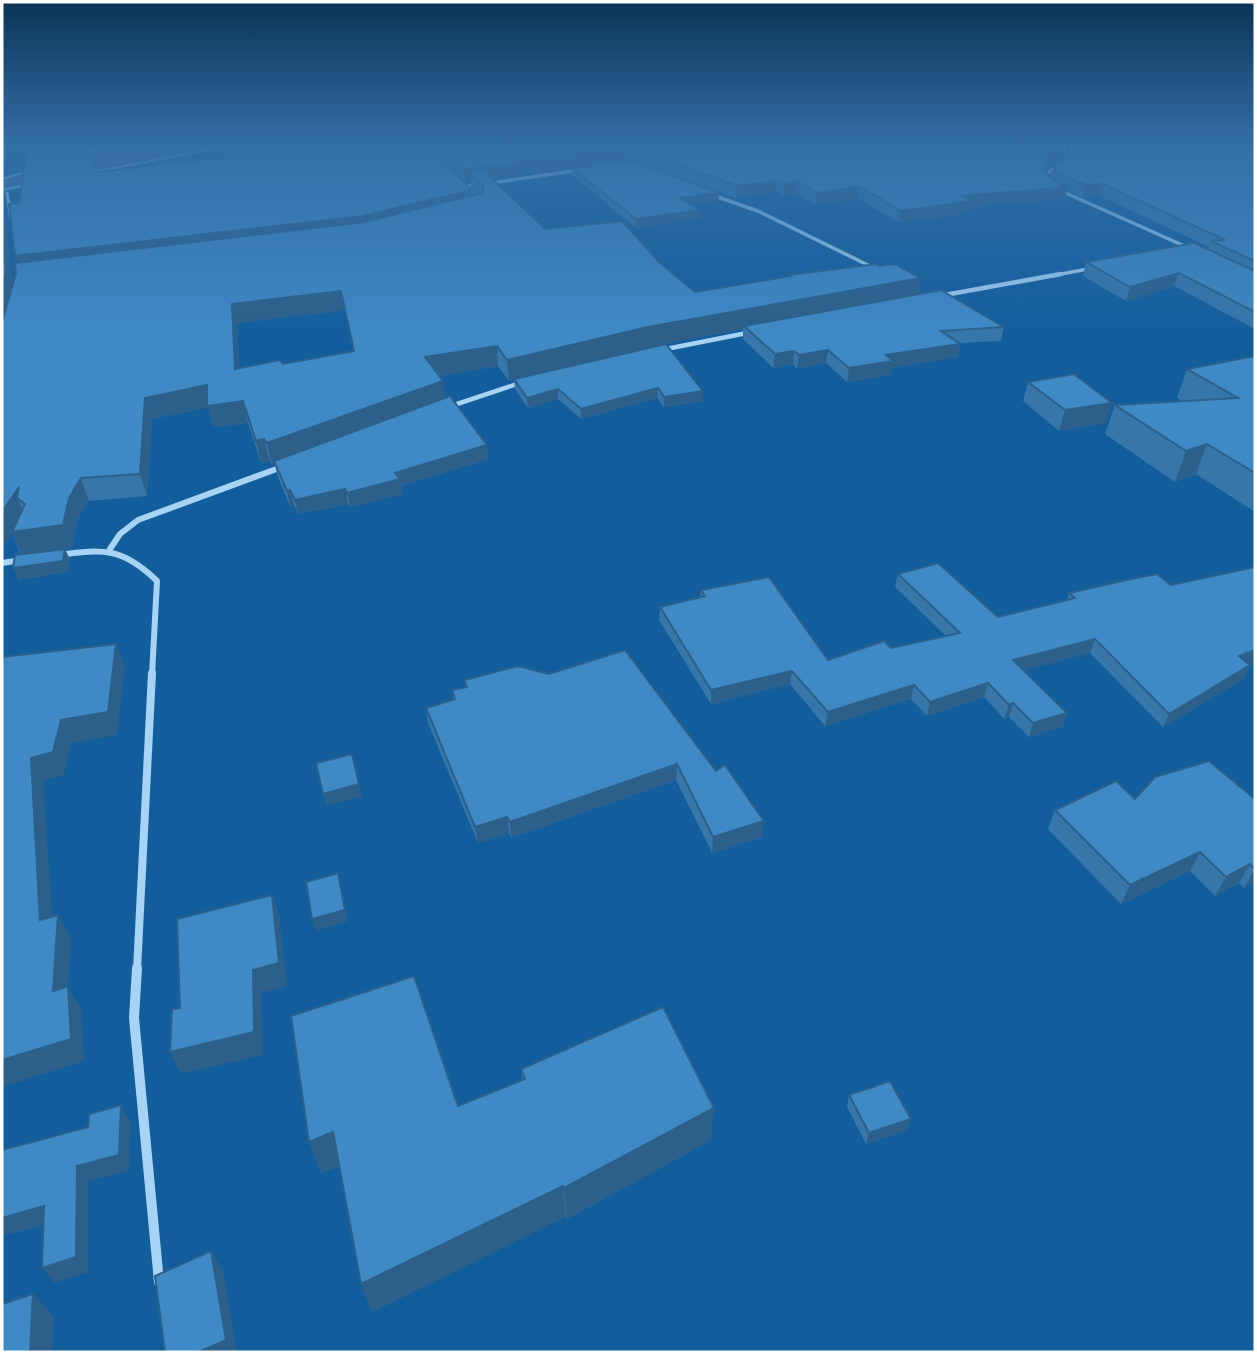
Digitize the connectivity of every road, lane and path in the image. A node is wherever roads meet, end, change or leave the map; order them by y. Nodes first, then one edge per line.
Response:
1 (9, 205) edge
2 (742, 205) edge
3 (1091, 205) edge
4 (11, 219) edge
5 (1180, 253) edge
6 (1098, 267) edge
7 (883, 272) edge
8 (933, 297) edge
9 (758, 331) edge
10 (649, 352) edge
11 (536, 379) edge
12 (446, 407) edge
13 (289, 464) edge
14 (110, 549) junction
15 (42, 557) edge
16 (29, 559) edge
17 (2, 563) edge
18 (160, 1297) edge

1 - 4 street
2 - 7 street
3 - 5 street
6 - 8 street
9 - 10 street
11 - 12 street
13 - 14 street
14 - 15 street
14 - 18 street
16 - 17 street

